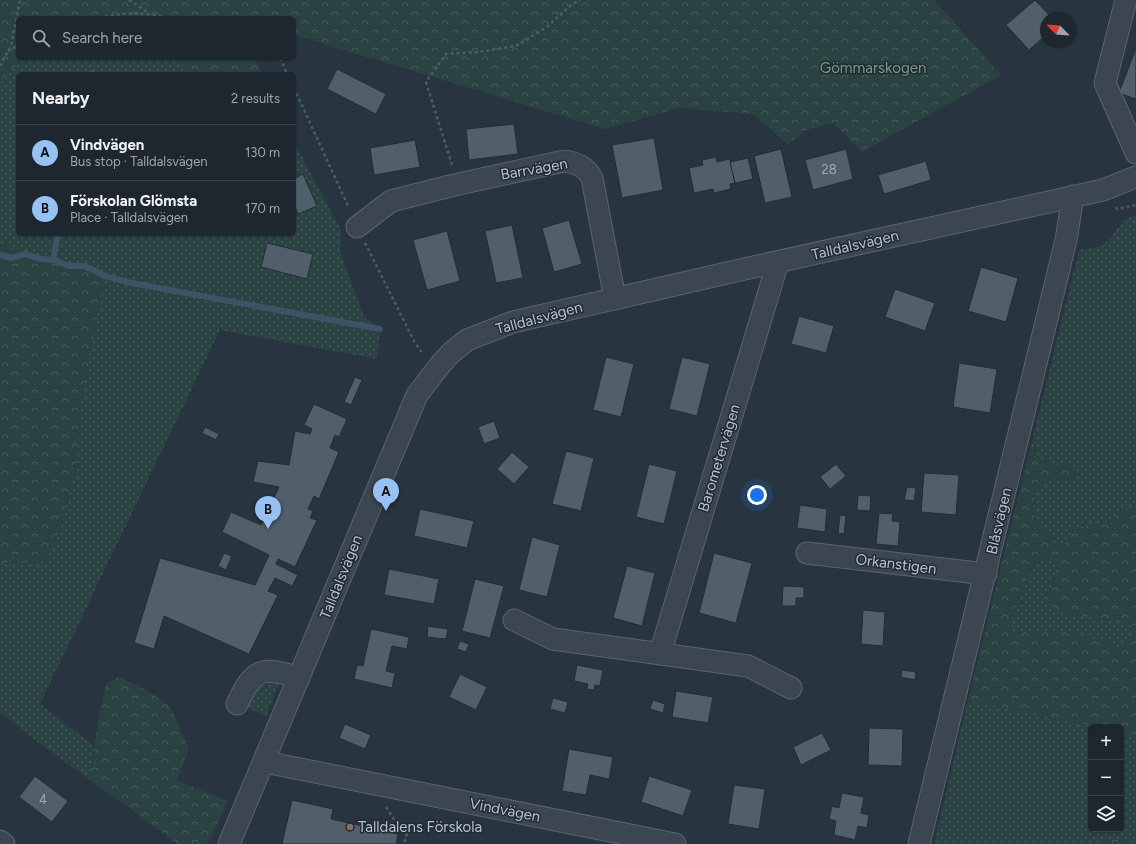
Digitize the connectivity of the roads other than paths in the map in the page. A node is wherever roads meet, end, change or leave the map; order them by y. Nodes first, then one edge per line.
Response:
1 (1126, 0) edge
2 (1136, 153) edge
3 (1136, 177) edge
4 (1072, 196) junction
5 (357, 227) dead end
6 (778, 262) junction
7 (615, 299) junction
8 (807, 553) dead end
9 (986, 574) junction
10 (514, 620) dead end
11 (660, 654) junction
12 (299, 678) junction
13 (791, 688) dead end
14 (237, 704) dead end
15 (265, 762) junction
16 (0, 841) edge
17 (4, 844) edge
18 (229, 844) edge
19 (675, 844) edge
20 (919, 844) edge

1 - 2 street
3 - 4 street, Talldalsvägen
4 - 6 street, Talldalsvägen
4 - 9 street, Blåsvägen
5 - 7 street, Barrvägen
6 - 7 street, Talldalsvägen
6 - 11 street, Barometervägen
7 - 12 street, Talldalsvägen
8 - 9 street, Orkanstigen
9 - 20 street, Blåsvägen
10 - 11 street
11 - 13 street
12 - 14 street
12 - 15 street, Talldalsvägen
15 - 18 street, Talldalsvägen
15 - 19 street, Vindvägen
16 - 17 street

